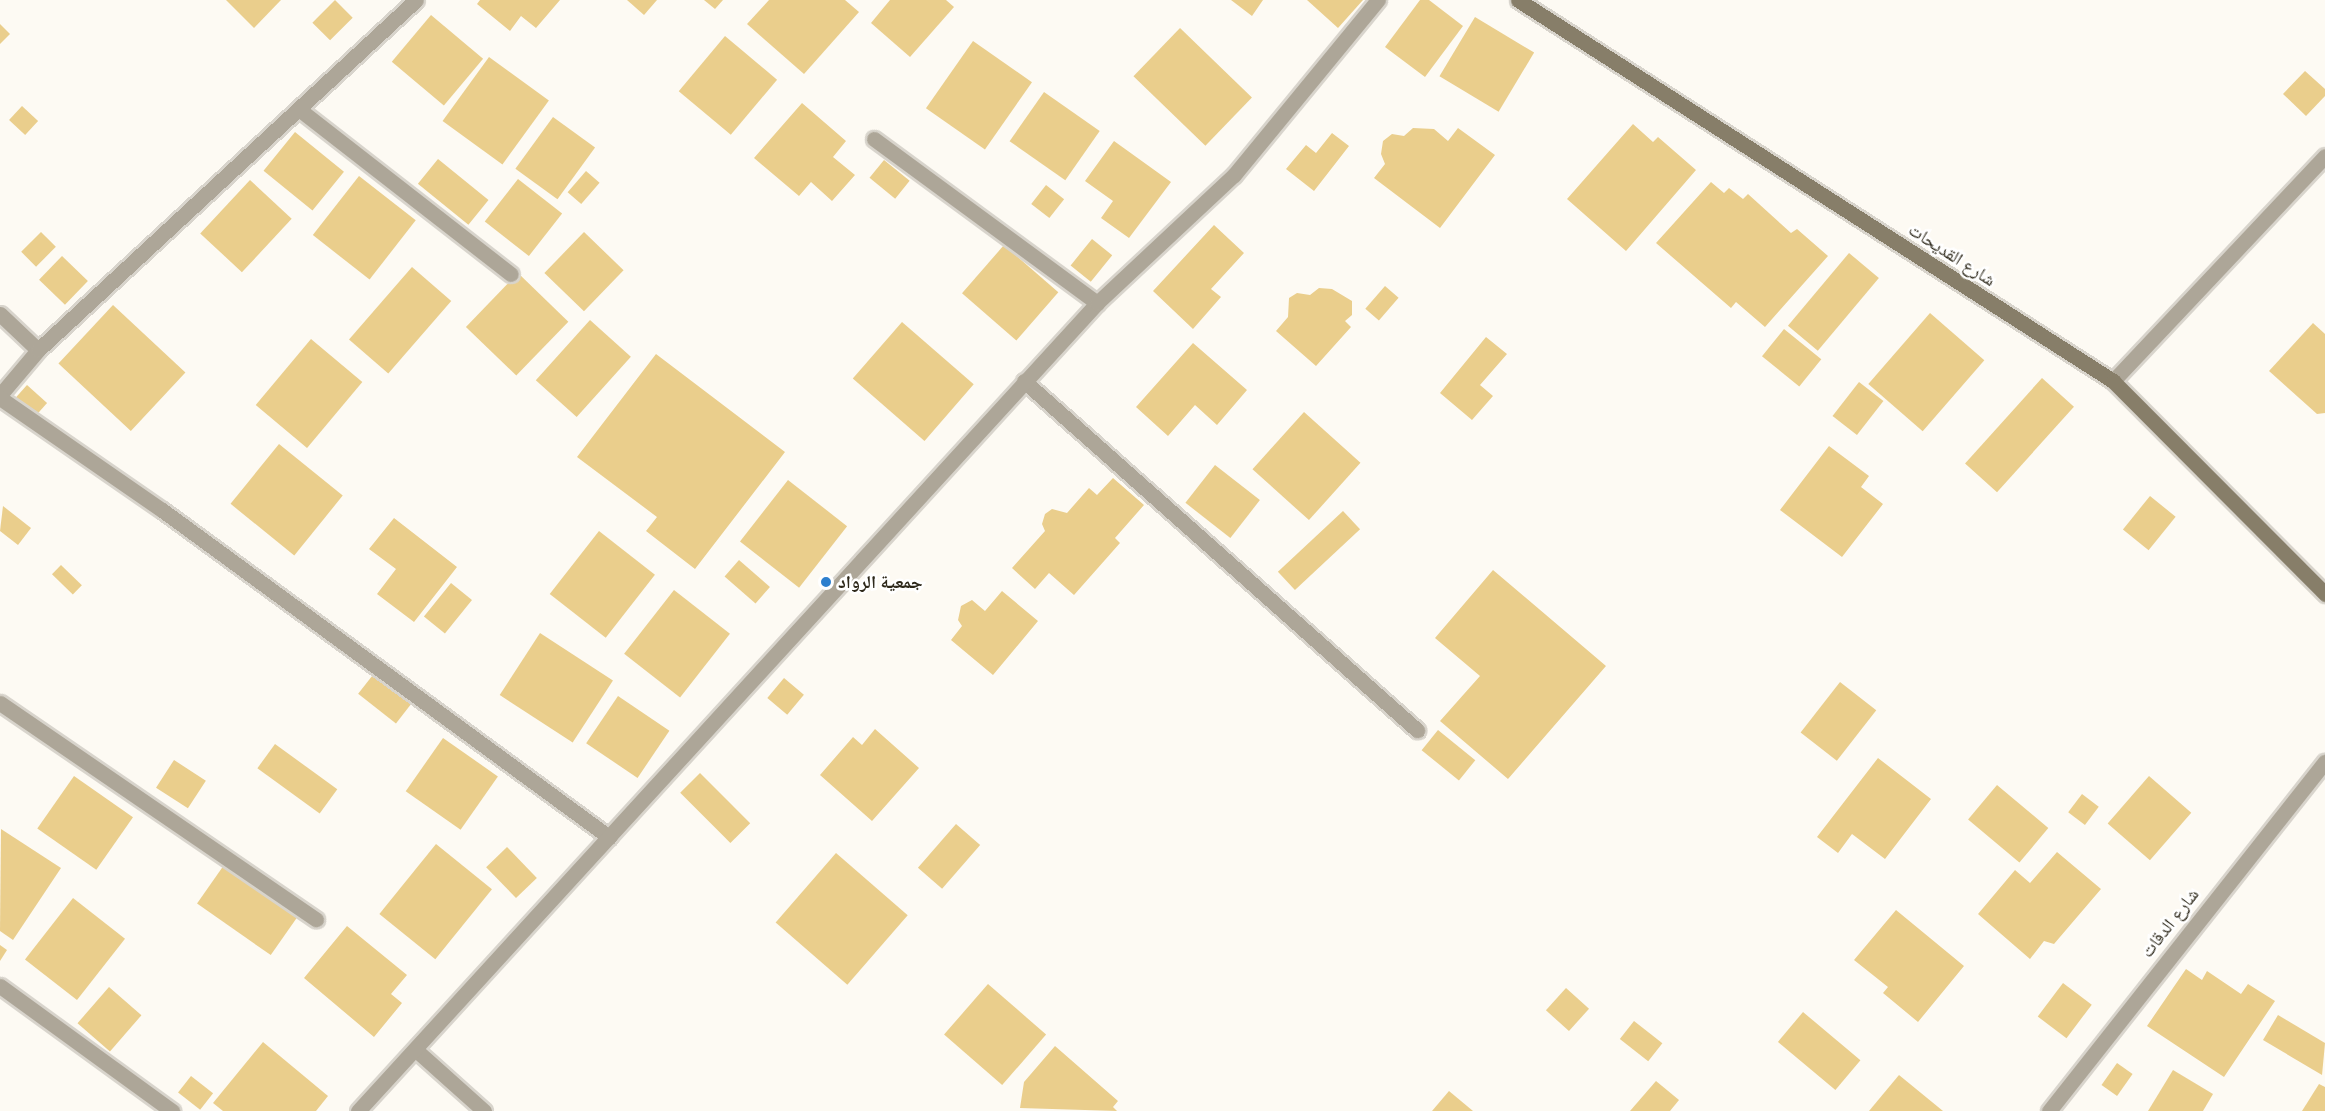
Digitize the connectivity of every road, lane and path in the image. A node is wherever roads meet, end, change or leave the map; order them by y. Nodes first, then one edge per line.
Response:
1 (416, 0) edge
2 (1378, 0) edge
3 (1518, 0) edge
4 (300, 110) junction
5 (874, 139) dead end
6 (2325, 156) edge
7 (511, 274) dead end
8 (1097, 303) junction
9 (0, 314) edge
10 (38, 351) junction
11 (1024, 381) junction
12 (2113, 381) junction
13 (0, 397) edge
14 (2325, 594) edge
15 (0, 703) edge
16 (1417, 730) dead end
17 (2325, 762) edge
18 (609, 837) junction
19 (316, 919) dead end
20 (0, 986) edge
21 (417, 1051) junction
22 (172, 1111) edge
23 (358, 1111) edge
24 (484, 1111) edge
25 (2049, 1111) edge

1 - 4 street
2 - 8 street
3 - 12 street, شارع القديحات
4 - 7 street
4 - 10 street
5 - 8 street
6 - 12 street
8 - 11 street
9 - 10 street
10 - 13 street
11 - 16 street
11 - 18 street
12 - 14 street, شارع القديحات
13 - 18 street
15 - 19 street
17 - 25 street, شارع الدقات
18 - 21 street
20 - 22 street
21 - 23 street
21 - 24 street

